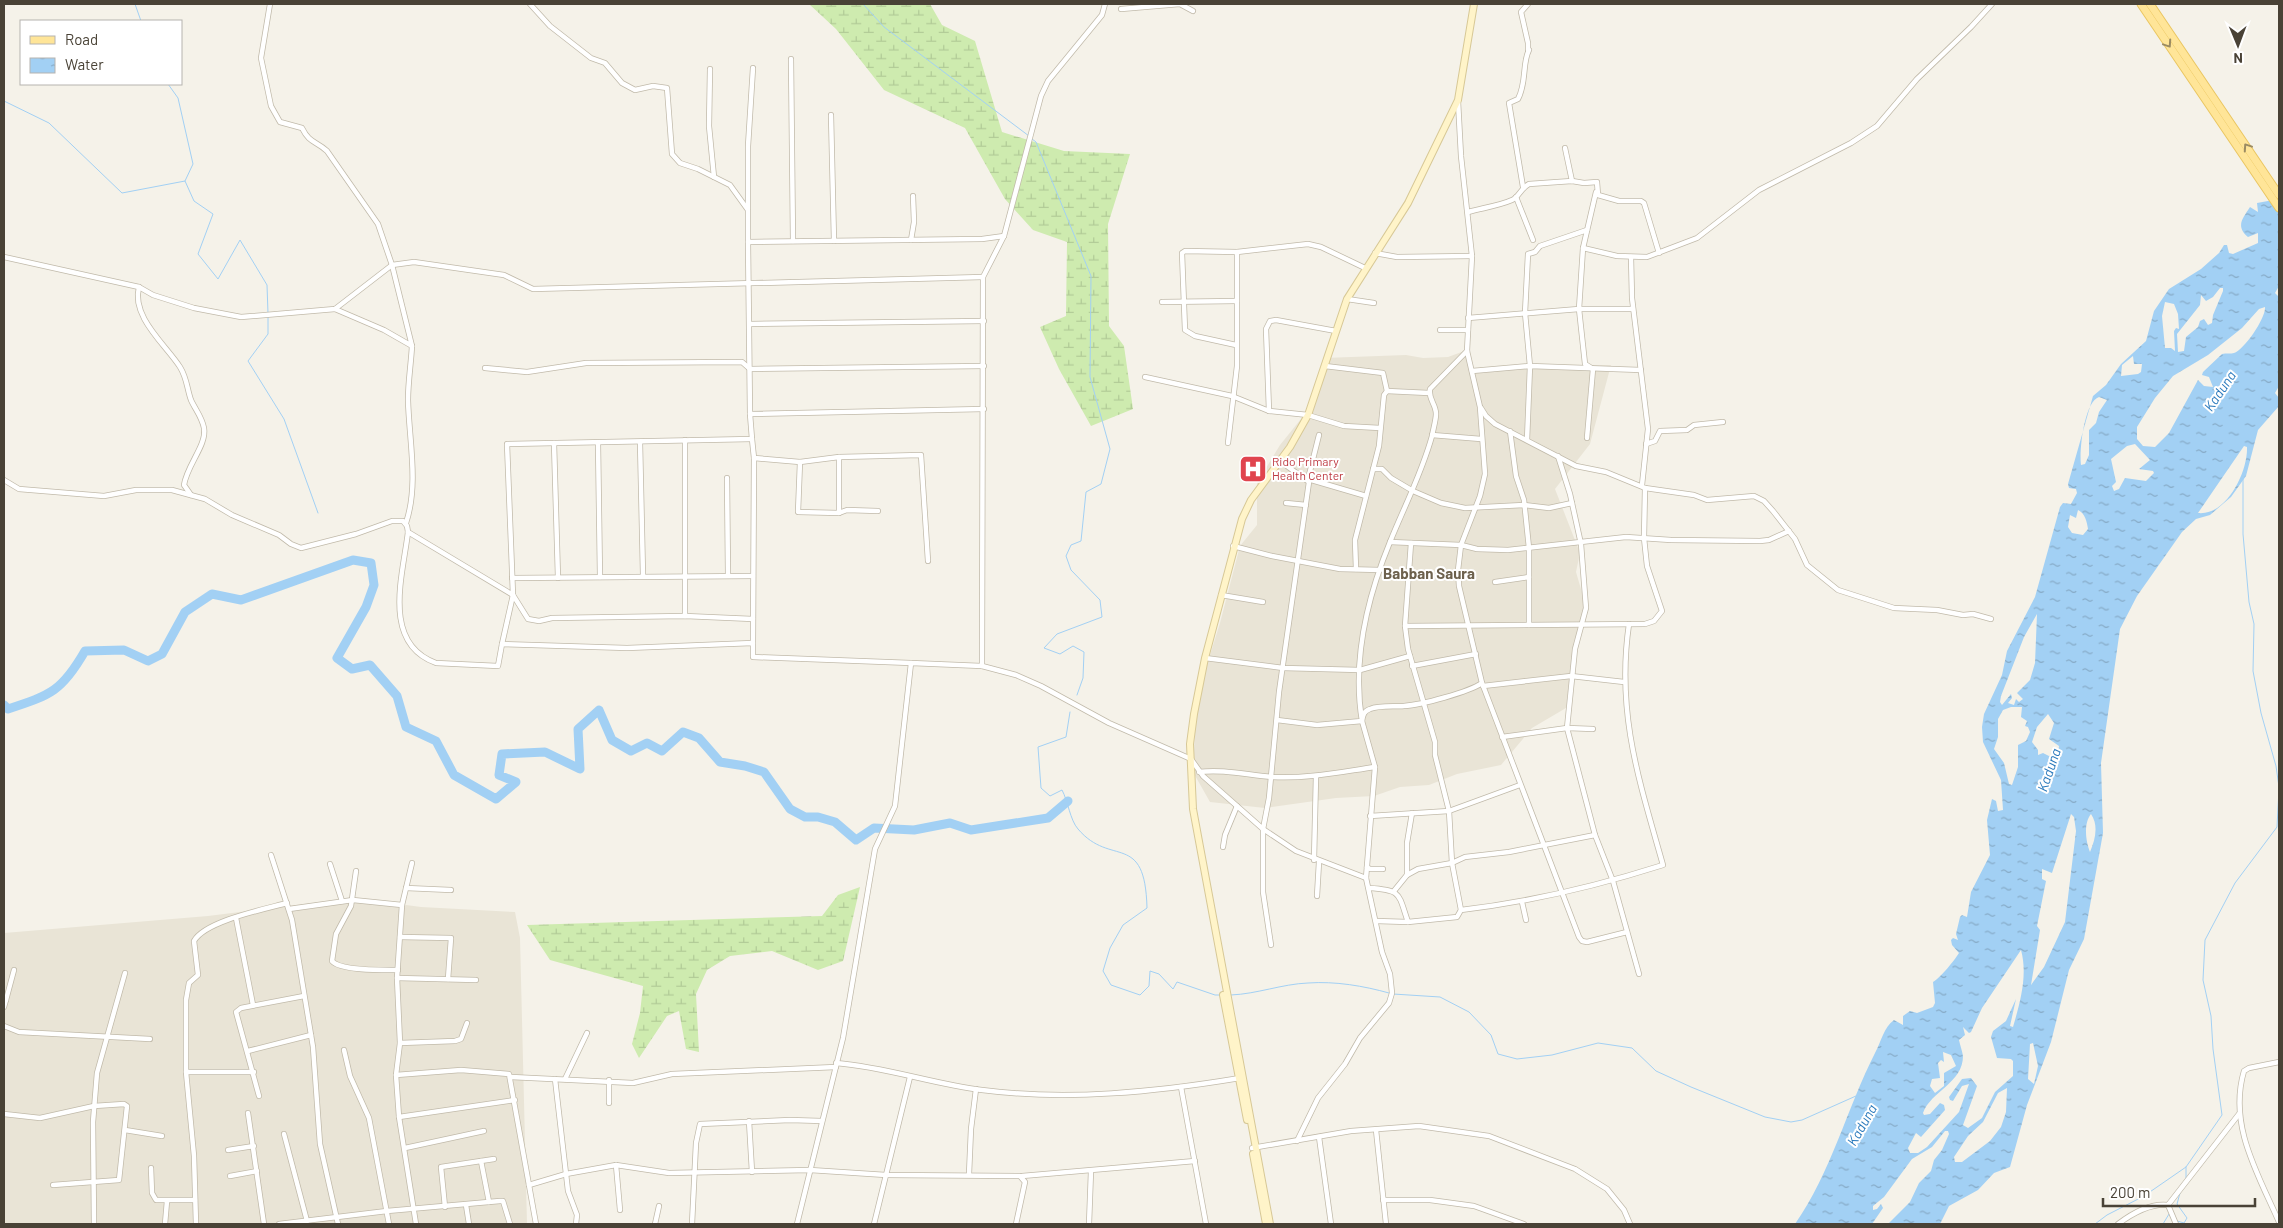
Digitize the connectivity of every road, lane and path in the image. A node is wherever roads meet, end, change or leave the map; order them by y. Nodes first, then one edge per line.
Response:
1 (270, 4) edge
2 (530, 4) edge
3 (1106, 4) edge
4 (1474, 4) edge
5 (1528, 4) edge
6 (1992, 4) edge
7 (2141, 4) edge
8 (2150, 4) edge
9 (1121, 9) dead end
10 (1193, 11) dead end
11 (791, 59) dead end
12 (710, 68) dead end
13 (753, 68) dead end
14 (1458, 100) junction
15 (832, 115) dead end
16 (1566, 148) dead end
17 (714, 177) junction
18 (1572, 181) junction
19 (1597, 182) junction
20 (1523, 187) junction
21 (2271, 189) junction
22 (2279, 195) edge
23 (913, 196) dead end
24 (1516, 197) junction
25 (2279, 208) edge
26 (748, 210) junction
27 (1468, 212) junction
28 (1587, 230) junction
29 (1004, 236) junction
30 (911, 240) junction
31 (1534, 240) dead end
32 (793, 241) junction
33 (834, 241) junction
34 (748, 242) junction
35 (1584, 248) junction
36 (1237, 252) junction
37 (1659, 252) junction
38 (1375, 254) junction
39 (1472, 256) junction
40 (4, 257) edge
41 (1631, 257) junction
42 (392, 265) junction
43 (1365, 268) junction
44 (983, 277) junction
45 (748, 282) junction
46 (140, 287) junction
47 (1347, 299) junction
48 (1237, 300) junction
49 (1162, 302) dead end
50 (1183, 303) junction
51 (1374, 303) dead end
52 (335, 309) junction
53 (1579, 309) junction
54 (1633, 309) junction
55 (1525, 313) junction
56 (1468, 318) junction
57 (984, 321) junction
58 (750, 324) junction
59 (1336, 330) junction
60 (1440, 330) dead end
61 (1468, 330) junction
62 (1236, 345) junction
63 (412, 346) junction
64 (1467, 351) junction
65 (984, 366) junction
66 (1325, 366) junction
67 (1530, 366) junction
68 (485, 368) dead end
69 (1593, 368) junction
70 (750, 369) junction
71 (1641, 370) junction
72 (1472, 371) junction
73 (1145, 377) dead end
74 (1387, 391) junction
75 (1429, 393) junction
76 (1232, 396) junction
77 (1480, 406) junction
78 (984, 409) junction
79 (1269, 411) junction
80 (750, 414) junction
81 (1308, 415) junction
82 (1486, 416) junction
83 (1480, 418) junction
84 (1723, 422) dead end
85 (1380, 428) junction
86 (1510, 431) junction
87 (1319, 435) dead end
88 (1432, 435) junction
89 (1587, 438) dead end
90 (752, 439) junction
91 (1481, 439) junction
92 (685, 440) junction
93 (1527, 440) junction
94 (640, 442) junction
95 (554, 443) junction
96 (598, 443) junction
97 (1228, 443) dead end
98 (1646, 444) junction
99 (1558, 456) junction
100 (839, 457) junction
101 (754, 458) junction
102 (1280, 461) junction
103 (800, 462) junction
104 (1373, 469) junction
105 (726, 478) dead end
106 (1308, 479) junction
107 (4, 480) edge
108 (1643, 487) junction
109 (1412, 491) junction
110 (191, 495) junction
111 (1366, 496) junction
112 (1286, 503) dead end
113 (1572, 503) junction
114 (1306, 505) junction
115 (1524, 505) junction
116 (1476, 506) junction
117 (878, 511) dead end
118 (839, 513) junction
119 (406, 522) junction
120 (1789, 531) junction
121 (408, 532) junction
122 (1644, 538) junction
123 (1390, 542) junction
124 (1412, 543) junction
125 (1581, 544) junction
126 (1461, 545) junction
127 (1234, 546) junction
128 (1529, 548) junction
129 (928, 561) dead end
130 (1299, 562) junction
131 (1356, 569) junction
132 (1380, 570) junction
133 (643, 575) junction
134 (728, 575) junction
135 (753, 576) junction
136 (600, 577) junction
137 (685, 577) junction
138 (1529, 577) junction
139 (512, 578) junction
140 (558, 578) junction
141 (1495, 582) dead end
142 (513, 595) junction
143 (1221, 595) junction
144 (1263, 602) dead end
145 (685, 616) junction
146 (753, 619) junction
147 (1991, 619) dead end
148 (1583, 624) junction
149 (1629, 624) junction
150 (1468, 625) junction
151 (1529, 625) junction
152 (1405, 626) junction
153 (752, 643) junction
154 (502, 644) junction
155 (1476, 654) junction
156 (1410, 656) junction
157 (1206, 658) junction
158 (911, 663) junction
159 (982, 666) junction
160 (1412, 666) junction
161 (1283, 668) junction
162 (1360, 670) junction
163 (1571, 676) junction
164 (1624, 682) junction
165 (1482, 685) junction
166 (1423, 702) junction
167 (1277, 720) junction
168 (1362, 721) junction
169 (1566, 728) junction
170 (1592, 729) dead end
171 (1502, 737) junction
172 (1191, 759) junction
173 (1374, 767) junction
174 (1199, 772) junction
175 (1316, 776) junction
176 (1271, 777) junction
177 (1520, 785) junction
178 (1237, 806) junction
179 (1449, 811) junction
180 (1412, 813) junction
181 (1370, 816) junction
182 (1263, 828) junction
183 (1595, 835) junction
184 (1543, 845) junction
185 (1223, 847) dead end
186 (271, 855) dead end
187 (1317, 861) junction
188 (412, 863) dead end
189 (1452, 863) junction
190 (330, 864) dead end
191 (1367, 867) junction
192 (1383, 869) dead end
193 (356, 871) dead end
194 (1407, 875) junction
195 (1366, 878) junction
196 (1613, 881) junction
197 (406, 888) junction
198 (1369, 888) junction
199 (451, 890) dead end
200 (1394, 891) junction
201 (1562, 893) junction
202 (1317, 896) dead end
203 (353, 900) junction
204 (342, 901) junction
205 (1522, 902) junction
206 (287, 903) junction
207 (402, 905) junction
208 (289, 909) junction
209 (1461, 910) junction
210 (236, 918) junction
211 (1526, 920) dead end
212 (1376, 921) junction
213 (1408, 922) junction
214 (1628, 932) junction
215 (400, 937) junction
216 (1271, 945) dead end
217 (14, 970) dead end
218 (398, 970) junction
219 (125, 973) dead end
220 (1639, 974) dead end
221 (397, 978) junction
222 (448, 980) junction
223 (476, 980) dead end
224 (304, 996) junction
225 (5, 1000) edge
226 (253, 1005) junction
227 (4, 1007) edge
228 (467, 1023) dead end
229 (4, 1026) edge
230 (587, 1033) dead end
231 (311, 1035) junction
232 (107, 1038) junction
233 (150, 1039) dead end
234 (400, 1043) junction
235 (344, 1050) dead end
236 (248, 1051) junction
237 (2279, 1062) edge
238 (836, 1065) junction
239 (186, 1072) junction
240 (254, 1072) junction
241 (396, 1075) junction
242 (511, 1077) junction
243 (910, 1077) junction
244 (1241, 1078) junction
245 (555, 1079) junction
246 (565, 1079) junction
247 (609, 1080) junction
248 (1181, 1087) junction
249 (976, 1089) junction
250 (259, 1096) dead end
251 (515, 1100) junction
252 (609, 1103) dead end
253 (94, 1106) junction
254 (248, 1113) dead end
255 (4, 1114) edge
256 (2239, 1114) junction
257 (399, 1117) junction
258 (822, 1121) junction
259 (749, 1122) junction
260 (125, 1130) junction
261 (1376, 1130) junction
262 (484, 1131) dead end
263 (284, 1134) dead end
264 (162, 1136) dead end
265 (1319, 1137) junction
266 (1297, 1141) junction
267 (254, 1146) junction
268 (405, 1148) junction
269 (1254, 1148) junction
270 (228, 1150) dead end
271 (494, 1159) dead end
272 (481, 1161) junction
273 (1195, 1161) junction
274 (616, 1165) junction
275 (151, 1168) dead end
276 (810, 1170) junction
277 (257, 1171) junction
278 (1091, 1171) junction
279 (752, 1172) junction
280 (696, 1173) junction
281 (566, 1174) junction
282 (969, 1174) junction
283 (886, 1175) junction
284 (230, 1176) dead end
285 (1020, 1176) junction
286 (93, 1181) junction
287 (53, 1185) dead end
288 (529, 1185) junction
289 (196, 1200) junction
290 (1383, 1200) junction
291 (167, 1201) junction
292 (489, 1202) junction
293 (466, 1204) junction
294 (2168, 1205) junction
295 (445, 1206) junction
296 (659, 1206) dead end
297 (414, 1210) junction
298 (620, 1210) dead end
299 (387, 1211) junction
300 (336, 1217) junction
301 (307, 1221) junction
302 (2279, 1222) edge
303 (94, 1224) edge
304 (166, 1224) edge
305 (196, 1224) edge
306 (264, 1224) edge
307 (279, 1224) edge
308 (338, 1224) edge
309 (388, 1224) edge
310 (416, 1224) edge
311 (469, 1224) edge
312 (510, 1224) edge
313 (536, 1224) edge
314 (576, 1224) edge
315 (655, 1224) edge
316 (692, 1224) edge
317 (797, 1224) edge
318 (874, 1224) edge
319 (1016, 1224) edge
320 (1089, 1224) edge
321 (1206, 1224) edge
322 (1266, 1224) edge
323 (1270, 1224) edge
324 (1331, 1224) edge
325 (1386, 1224) edge
326 (1523, 1224) edge
327 (1630, 1224) edge
328 (2118, 1224) edge
329 (2176, 1224) edge

1 - 42 street
2 - 17 street
3 - 29 street
4 - 14 main road
5 - 20 street
6 - 37 street
7 -> 21 main road
21 -> 8 main road
9 - 10 street
11 - 32 street
12 - 17 street
13 - 26 street
14 - 27 street
14 - 38 main road
15 - 33 street
16 - 18 street
17 - 26 street
18 - 19 street
18 - 20 street
19 - 28 street
19 - 37 street
20 - 24 street
21 - 22 main road
21 - 25 main road
23 - 30 street
24 - 27 street
24 - 31 street
26 - 34 street
27 - 39 street
28 - 35 street
28 - 55 street
29 - 30 street
29 - 44 street
30 - 33 street
32 - 33 street
32 - 34 street
34 - 45 street
35 - 41 street
35 - 53 street
36 - 43 street
36 - 48 street
36 - 50 street
37 - 41 street
38 - 39 street
38 - 43 main road
39 - 56 street
40 - 46 street
41 - 54 street
42 - 45 street
42 - 52 street
42 - 63 street
43 - 47 main road
44 - 45 street
44 - 57 street
45 - 58 street
46 - 52 street
46 - 110 street
47 - 51 street
47 - 59 main road
48 - 50 street
48 - 62 street
49 - 50 street
50 - 62 street
52 - 63 street
53 - 54 street
53 - 55 street
53 - 69 street
54 - 71 street
55 - 56 street
55 - 67 street
56 - 61 street
57 - 58 street
57 - 65 street
58 - 70 street
59 - 66 main road
59 - 79 street
60 - 61 street
61 - 64 street
62 - 76 street
63 - 119 street
64 - 72 street
64 - 75 street
65 - 70 street
65 - 78 street
66 - 74 street
66 - 81 main road
67 - 69 street
67 - 72 street
67 - 93 street
68 - 70 street
69 - 71 street
69 - 89 street
70 - 80 street
71 - 98 street
72 - 77 street
73 - 76 street
74 - 75 street
74 - 85 street
75 - 88 street
76 - 79 street
76 - 97 street
77 - 82 street
77 - 83 street
78 - 80 street
78 - 159 street
79 - 81 street
80 - 90 street
81 - 85 street
81 - 102 main road
82 - 83 street
82 - 86 street
83 - 91 street
84 - 98 street
85 - 104 street
86 - 93 street
86 - 115 street
87 - 106 street
88 - 91 street
88 - 109 street
90 - 92 street
90 - 101 street
91 - 116 street
92 - 94 street
92 - 137 street
93 - 99 street
94 - 96 street
94 - 133 street
95 - 96 street
95 - 139 street
95 - 140 street
96 - 136 street
98 - 108 street
99 - 108 street
99 - 113 street
100 - 103 street
100 - 118 street
100 - 129 street
101 - 103 street
101 - 135 street
102 - 106 street
102 - 127 main road
103 - 118 street
104 - 109 street
104 - 111 street
105 - 134 street
106 - 111 street
106 - 114 street
107 - 110 street
108 - 120 street
108 - 122 street
109 - 116 street
109 - 123 street
110 - 119 street
111 - 131 street
112 - 114 street
113 - 115 street
113 - 125 street
114 - 130 street
115 - 116 street
115 - 128 street
116 - 126 street
117 - 118 street
119 - 121 street
120 - 122 street
120 - 147 street
121 - 142 street
121 - 154 street
122 - 125 street
122 - 149 street
123 - 124 street
123 - 132 street
124 - 126 street
124 - 152 street
125 - 128 street
125 - 148 street
126 - 128 street
126 - 150 street
127 - 130 street
127 - 143 main road
128 - 138 street
130 - 131 street
130 - 161 street
131 - 132 street
132 - 162 street
133 - 136 street
133 - 137 street
134 - 135 street
134 - 137 street
135 - 146 street
136 - 140 street
137 - 145 street
138 - 141 street
138 - 151 street
139 - 140 street
139 - 142 street
142 - 145 street
142 - 154 street
143 - 144 street
143 - 157 main road
145 - 146 street
146 - 153 street
148 - 149 street
148 - 151 street
148 - 163 street
149 - 164 street
150 - 151 street
150 - 152 street
150 - 155 street
152 - 156 street
153 - 154 street
153 - 158 street
155 - 160 street
155 - 165 street
156 - 160 street
156 - 162 street
157 - 161 street
157 - 172 main road
158 - 159 street
158 - 238 street
159 - 172 street
160 - 166 street
161 - 162 street
161 - 167 street
162 - 168 street
163 - 164 street
163 - 165 street
163 - 169 street
164 - 196 street
165 - 166 street
165 - 171 street
166 - 168 street
166 - 179 street
167 - 168 street
167 - 176 street
168 - 173 street
169 - 170 street
169 - 171 street
169 - 183 street
171 - 177 street
172 - 174 street
172 - 244 main road
173 - 175 street
173 - 181 street
174 - 176 street
174 - 178 street
175 - 176 street
175 - 187 street
176 - 182 street
177 - 179 street
177 - 184 street
178 - 182 street
178 - 185 street
179 - 180 street
179 - 189 street
180 - 181 street
180 - 194 street
181 - 191 street
182 - 187 street
182 - 216 street
183 - 184 street
183 - 196 street
184 - 189 street
184 - 201 street
186 - 206 street
187 - 195 street
187 - 202 street
188 - 197 street
189 - 194 street
189 - 209 street
190 - 204 street
191 - 192 street
191 - 195 street
193 - 203 street
194 - 200 street
195 - 198 street
196 - 201 street
196 - 214 street
197 - 199 street
197 - 207 street
198 - 200 street
198 - 212 street
200 - 213 street
201 - 205 street
201 - 214 street
203 - 204 street
203 - 207 street
203 - 218 street
204 - 208 street
205 - 209 street
205 - 211 street
206 - 208 street
206 - 210 street
207 - 215 street
208 - 224 street
209 - 213 street
210 - 226 street
210 - 239 street
212 - 213 street
212 - 266 street
214 - 220 street
215 - 218 street
215 - 222 street
217 - 225 street
218 - 221 street
219 - 232 street
221 - 222 street
221 - 234 street
222 - 223 street
224 - 226 street
224 - 231 street
225 - 227 street
226 - 236 street
228 - 234 street
229 - 232 street
230 - 246 street
231 - 236 street
231 - 300 street
232 - 233 street
232 - 253 street
234 - 241 street
235 - 299 street
236 - 240 street
237 - 256 street
238 - 243 street
238 - 247 street
238 - 258 street
239 - 240 street
239 - 289 street
240 - 250 street
241 - 242 street
241 - 257 street
242 - 245 street
242 - 251 street
243 - 249 street
243 - 283 street
244 - 248 street
244 - 269 main road
245 - 246 street
245 - 281 street
246 - 247 street
247 - 252 street
248 - 249 street
248 - 273 street
249 - 282 street
251 - 257 street
251 - 288 street
253 - 255 street
253 - 260 street
253 - 286 street
254 - 267 street
256 - 294 street
256 - 302 street
257 - 268 street
258 - 259 street
258 - 276 street
259 - 279 street
259 - 280 street
260 - 264 street
260 - 286 street
261 - 265 street
261 - 290 street
261 - 327 street
262 - 268 street
263 - 301 street
265 - 266 street
265 - 324 street
266 - 269 street
267 - 270 street
267 - 277 street
268 - 297 street
269 - 322 main road
269 - 323 main road
271 - 272 street
272 - 292 street
272 - 295 street
273 - 278 street
273 - 321 street
274 - 280 street
274 - 281 street
274 - 298 street
275 - 291 street
276 - 279 street
276 - 283 street
276 - 317 street
277 - 284 street
277 - 306 street
278 - 285 street
278 - 320 street
279 - 280 street
280 - 316 street
281 - 288 street
281 - 314 street
282 - 283 street
282 - 285 street
283 - 318 street
285 - 319 street
286 - 287 street
286 - 303 street
288 - 313 street
289 - 291 street
289 - 305 street
290 - 325 street
290 - 326 street
291 - 304 street
292 - 293 street
292 - 312 street
293 - 295 street
293 - 311 street
294 - 328 street
294 - 329 street
295 - 297 street
296 - 315 street
297 - 299 street
297 - 310 street
299 - 300 street
299 - 309 street
300 - 301 street
300 - 308 street
301 - 307 street

